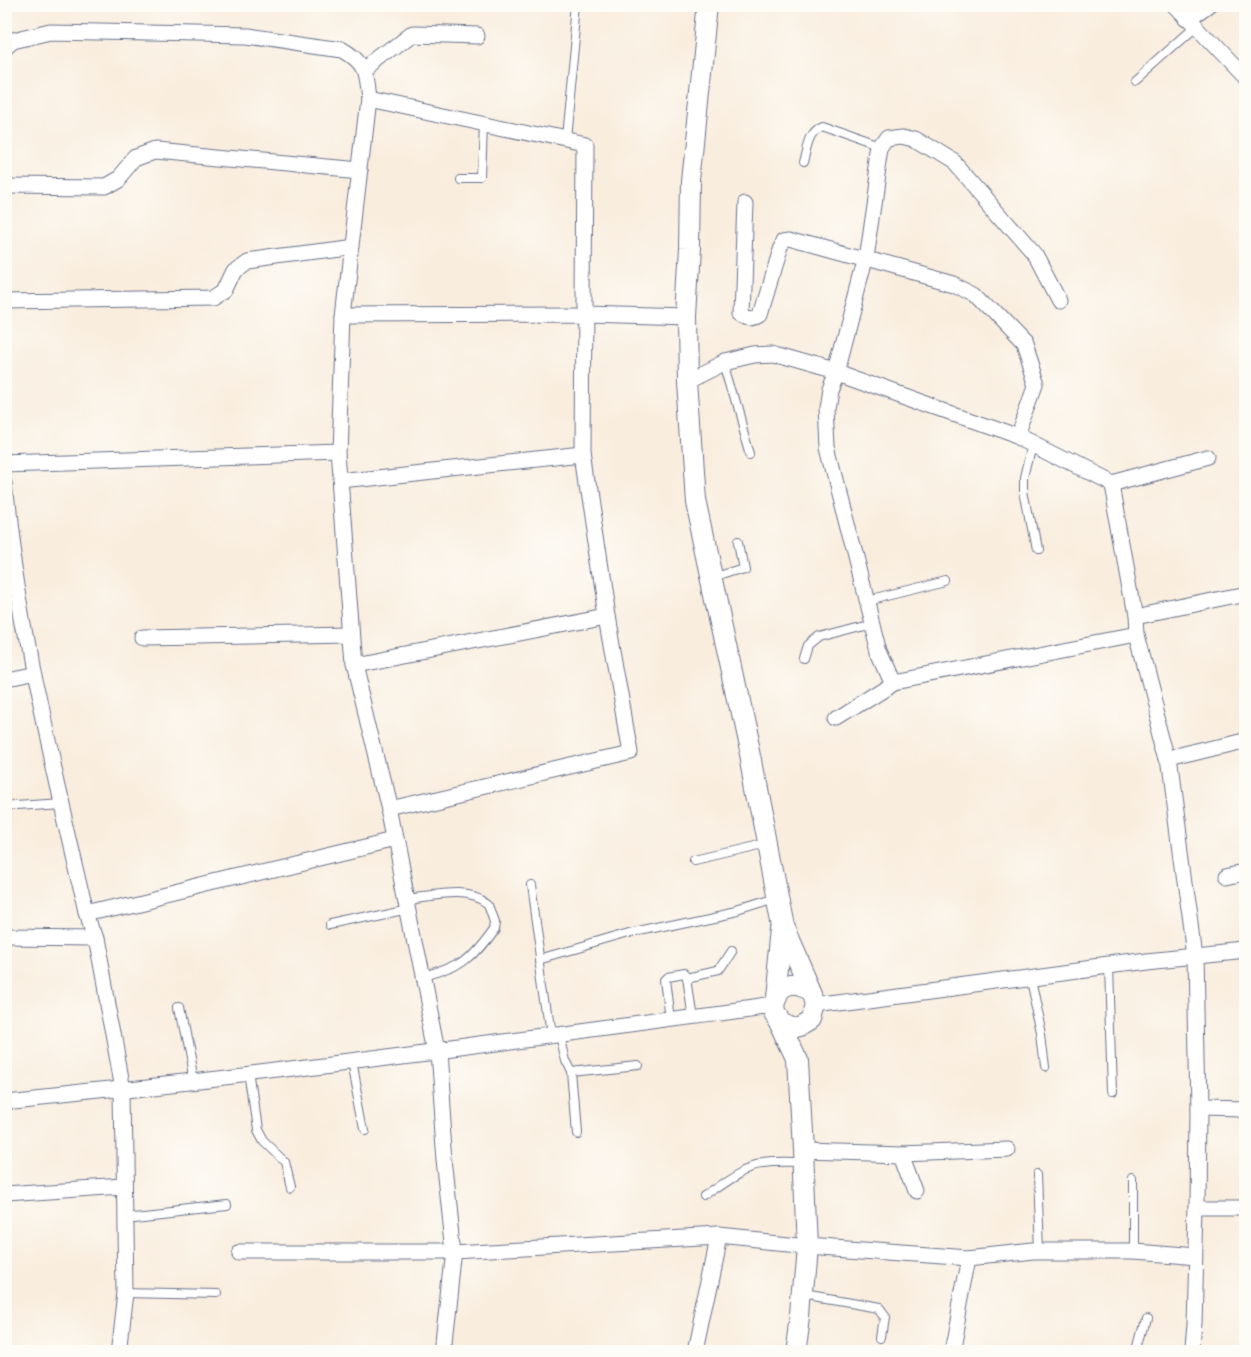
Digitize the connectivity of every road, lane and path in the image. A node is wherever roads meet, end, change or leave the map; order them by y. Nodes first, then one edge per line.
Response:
1 (578, 4) edge
2 (709, 4) edge
3 (1176, 4) edge
4 (1210, 4) edge
5 (1193, 23) junction
6 (477, 36) dead end
7 (4, 48) edge
8 (364, 70) junction
9 (1246, 78) edge
10 (1135, 82) dead end
11 (368, 99) junction
12 (484, 123) junction
13 (564, 141) junction
14 (882, 148) junction
15 (803, 163) dead end
16 (360, 170) junction
17 (458, 178) dead end
18 (4, 186) edge
19 (745, 202) dead end
20 (351, 247) junction
21 (866, 258) junction
22 (1058, 300) dead end
23 (4, 301) edge
24 (584, 314) junction
25 (343, 315) junction
26 (686, 317) junction
27 (725, 362) junction
28 (836, 372) junction
29 (687, 381) junction
30 (1018, 437) junction
31 (1033, 445) junction
32 (751, 452) dead end
33 (338, 453) junction
34 (583, 455) junction
35 (1208, 458) dead end
36 (4, 464) edge
37 (340, 481) junction
38 (4, 482) edge
39 (1111, 484) junction
40 (7, 535) edge
41 (738, 540) dead end
42 (1036, 551) dead end
43 (710, 577) junction
44 (948, 581) dead end
45 (1246, 593) edge
46 (867, 601) junction
47 (606, 616) junction
48 (1135, 616) junction
49 (872, 623) junction
50 (351, 634) junction
51 (1136, 635) junction
52 (142, 638) dead end
53 (804, 659) dead end
54 (354, 665) junction
55 (33, 673) junction
56 (4, 679) edge
57 (893, 682) junction
58 (836, 718) dead end
59 (1246, 741) edge
60 (1169, 760) junction
61 (62, 802) junction
62 (4, 807) edge
63 (389, 809) junction
64 (395, 840) junction
65 (767, 844) junction
66 (693, 862) dead end
67 (1246, 872) edge
68 (1227, 874) dead end
69 (530, 885) dead end
70 (777, 898) junction
71 (409, 904) junction
72 (87, 914) junction
73 (330, 925) dead end
74 (783, 927) junction
75 (4, 937) edge
76 (95, 938) junction
77 (731, 951) dead end
78 (1246, 951) edge
79 (1195, 956) junction
80 (540, 960) junction
81 (1109, 966) junction
82 (1030, 977) junction
83 (423, 978) junction
84 (687, 978) junction
85 (813, 1005) junction
86 (179, 1008) dead end
87 (776, 1009) junction
88 (693, 1017) junction
89 (671, 1020) junction
90 (555, 1035) junction
91 (437, 1051) junction
92 (798, 1059) junction
93 (352, 1062) junction
94 (639, 1066) dead end
95 (1046, 1068) dead end
96 (571, 1073) junction
97 (248, 1074) junction
98 (193, 1081) junction
99 (123, 1089) junction
100 (1113, 1094) dead end
101 (4, 1101) edge
102 (1198, 1109) junction
103 (1246, 1110) edge
104 (365, 1129) dead end
105 (576, 1132) dead end
106 (1007, 1149) dead end
107 (903, 1154) junction
108 (803, 1157) junction
109 (1037, 1175) dead end
110 (1133, 1180) dead end
111 (124, 1186) junction
112 (290, 1187) dead end
113 (917, 1191) dead end
114 (4, 1194) edge
115 (704, 1197) dead end
116 (227, 1204) dead end
117 (1197, 1208) junction
118 (1246, 1208) edge
119 (124, 1215) junction
120 (719, 1237) junction
121 (807, 1246) junction
122 (1040, 1251) junction
123 (1133, 1251) junction
124 (239, 1252) dead end
125 (455, 1252) junction
126 (1195, 1256) junction
127 (969, 1258) junction
128 (126, 1293) junction
129 (216, 1295) dead end
130 (803, 1296) junction
131 (1146, 1318) dead end
132 (882, 1336) dead end
133 (119, 1353) edge
134 (444, 1353) edge
135 (695, 1353) edge
136 (796, 1353) edge
137 (951, 1353) edge
138 (1137, 1353) edge
139 (1192, 1353) edge

1 - 13 lane
2 - 26 street
3 - 5 street
4 - 5 street
5 - 9 street
5 - 10 lane
6 - 8 street
7 - 8 street
8 - 11 street
11 - 12 street
11 - 16 street
12 - 13 street
12 - 17 lane
13 - 24 street
14 - 15 lane
14 - 21 street
14 - 22 street
16 - 18 street
16 - 20 street
19 - 21 street
20 - 23 street
20 - 25 street
21 - 28 street
21 - 30 street
24 - 25 street
24 - 26 street
24 - 34 street
25 - 33 street
26 - 29 street
27 - 28 street
27 - 29 street
27 - 32 lane
28 - 30 street
28 - 46 street
29 - 43 street
30 - 31 street
31 - 39 street
31 - 42 lane
33 - 36 street
33 - 37 street
34 - 37 street
34 - 47 street
35 - 39 street
37 - 50 street
38 - 40 street
39 - 48 street
40 - 55 street
41 - 43 lane
43 - 65 street
44 - 46 lane
45 - 48 street
46 - 49 street
47 - 54 street
47 - 63 street
48 - 51 street
49 - 53 lane
49 - 57 street
50 - 52 street
50 - 54 street
51 - 57 street
51 - 60 street
54 - 63 street
55 - 56 street
55 - 61 street
57 - 58 street
59 - 60 street
60 - 79 street
61 - 62 lane
61 - 72 street
63 - 64 street
64 - 71 street
64 - 72 street
65 - 66 lane
65 - 70 street
67 - 68 street
69 - 80 lane
70 - 74 street
70 - 80 lane
71 - 73 lane
71 - 83 street
71 - 83 lane
72 - 76 street
74 - 85 street
74 - 87 street
75 - 76 street
76 - 99 street
77 - 84 lane
78 - 79 street
79 - 81 street
79 - 102 street
80 - 90 lane
81 - 82 street
81 - 100 lane
82 - 85 street
82 - 95 lane
83 - 91 street
84 - 88 lane
84 - 89 lane
85 - 87 street
85 - 87 street
85 - 92 street
86 - 98 lane
87 - 88 street
87 - 92 street
88 - 89 street
89 - 90 street
90 - 91 street
90 - 96 lane
91 - 93 street
91 - 125 street
92 - 108 street
93 - 97 street
93 - 104 lane
94 - 96 lane
96 - 105 lane
97 - 98 street
97 - 112 lane
98 - 99 street
99 - 101 street
99 - 111 street
102 - 103 street
102 - 117 street
106 - 107 street
107 - 108 street
107 - 113 street
108 - 115 lane
108 - 121 street
109 - 122 lane
110 - 123 lane
111 - 114 street
111 - 119 street
116 - 119 lane
117 - 118 street
117 - 126 street
119 - 128 street
120 - 121 street
120 - 125 street
120 - 135 street
121 - 127 street
121 - 130 street
122 - 123 street
122 - 127 street
123 - 126 street
124 - 125 street
125 - 134 street
126 - 139 street
127 - 137 street
128 - 129 lane
128 - 133 street
130 - 132 lane
130 - 136 street
131 - 138 lane

